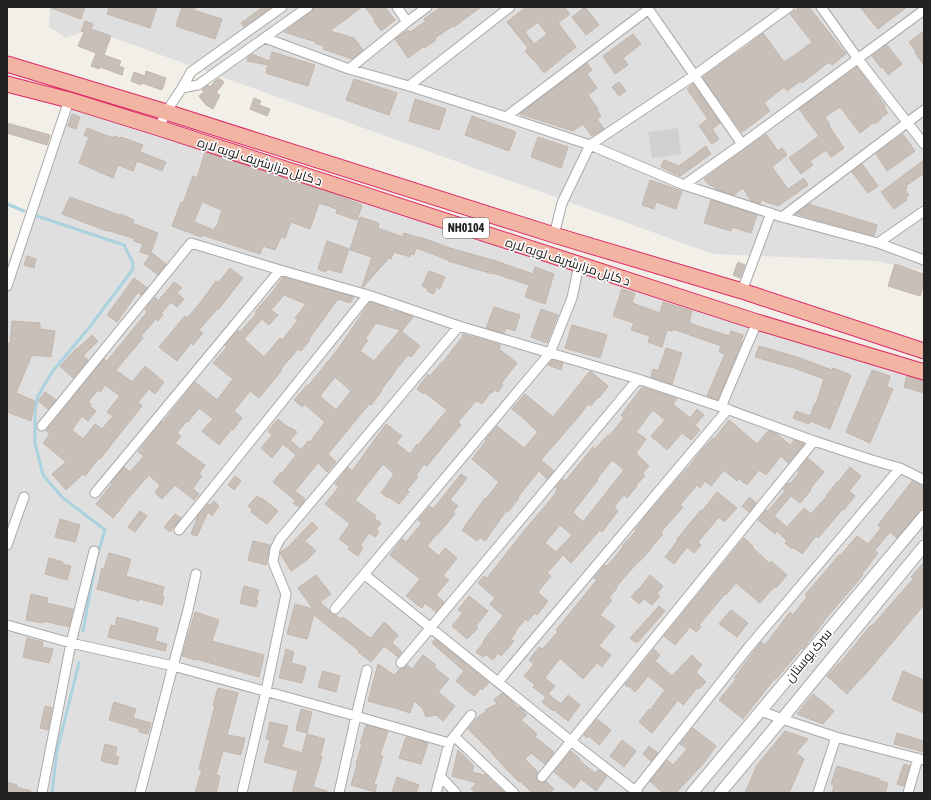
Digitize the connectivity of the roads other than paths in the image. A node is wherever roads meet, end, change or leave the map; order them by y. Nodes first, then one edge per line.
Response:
1 (282, 7) edge
2 (308, 7) edge
3 (397, 7) edge
4 (428, 7) edge
5 (510, 7) edge
6 (789, 7) edge
7 (821, 7) edge
8 (648, 8) edge
9 (924, 10) edge
10 (407, 22) junction
11 (244, 34) junction
12 (265, 38) junction
13 (253, 46) junction
14 (858, 59) junction
15 (10, 65) edge
16 (350, 69) junction
17 (695, 76) junction
18 (8, 84) edge
19 (409, 86) junction
20 (182, 88) junction
21 (69, 100) junction
22 (924, 110) edge
23 (166, 112) junction
24 (506, 117) junction
25 (907, 123) junction
26 (159, 128) junction
27 (742, 144) junction
28 (924, 144) edge
29 (590, 145) junction
30 (684, 185) junction
31 (924, 211) edge
32 (771, 213) junction
33 (782, 217) junction
34 (554, 234) junction
35 (878, 243) junction
36 (924, 260) edge
37 (579, 265) junction
38 (280, 270) junction
39 (7, 286) edge
40 (742, 291) junction
41 (368, 295) junction
42 (757, 322) junction
43 (459, 326) junction
44 (924, 351) edge
45 (550, 353) junction
46 (924, 372) edge
47 (638, 379) junction
48 (724, 408) junction
49 (42, 426) dead end
50 (814, 441) junction
51 (900, 468) junction
52 (924, 480) edge
53 (95, 493) dead end
54 (24, 497) dead end
55 (924, 516) edge
56 (179, 530) dead end
57 (7, 545) edge
58 (924, 546) edge
59 (94, 551) dead end
60 (196, 574) dead end
61 (365, 575) junction
62 (335, 609) dead end
63 (7, 626) edge
64 (430, 628) junction
65 (72, 643) junction
66 (400, 663) dead end
67 (172, 666) junction
68 (367, 670) dead end
69 (498, 682) junction
70 (266, 691) junction
71 (761, 711) junction
72 (471, 715) dead end
73 (356, 716) junction
74 (782, 719) junction
75 (836, 737) junction
76 (452, 739) junction
77 (571, 741) junction
78 (921, 759) edge
79 (440, 776) junction
80 (542, 777) dead end
81 (636, 792) edge
82 (42, 793) edge
83 (140, 793) edge
84 (242, 793) edge
85 (340, 793) edge
86 (436, 793) edge
87 (456, 793) edge
88 (514, 793) edge
89 (692, 793) edge
90 (720, 793) edge
91 (818, 793) edge
92 (908, 793) edge

1 - 11 street
2 - 12 street
3 - 10 street
4 - 10 street
5 - 19 street
6 - 17 street
7 - 14 street
8 - 17 street
8 - 24 street
9 - 14 street
10 - 16 street
11 - 13 street
11 - 20 street
12 - 13 street
12 - 16 street
13 - 20 street
14 - 25 street
14 - 27 street
15 - 18 highway
15 - 23 highway, د کابل مزارشریف لویه لاره / NH0104
16 - 19 street
17 - 27 street
17 - 29 street
18 - 21 highway, د کابل مزارشریف لویه لاره / NH0104
19 - 24 street
20 - 23 street
21 - 26 highway, د کابل مزارشریف لویه لاره / NH0104
21 - 39 street
22 - 25 street
23 - 26 street
23 - 34 highway, د کابل مزارشریف لویه لاره / NH0104
24 - 29 street
25 - 28 street
25 - 33 street
26 - 37 highway, د کابل مزارشریف لویه لاره / NH0104
27 - 30 street
29 - 30 street
29 - 34 street
30 - 32 street
31 - 35 street
32 - 33 street
32 - 40 street
33 - 35 street
34 - 40 highway, د کابل مزارشریف لویه لاره / NH0104
35 - 36 street
37 - 42 highway, د کابل مزارشریف لویه لاره / NH0104
37 - 45 street
38 - 41 street
38 - 49 street
38 - 53 street
40 - 44 highway, د کابل مزارشریف لویه لاره / NH0104
41 - 43 street
41 - 56 street
42 - 46 highway, د کابل مزارشریف لویه لاره / NH0104
42 - 48 street
43 - 45 street
43 - 70 street
45 - 47 street
45 - 61 street
47 - 48 street
47 - 64 street
48 - 50 street
48 - 69 street
50 - 51 street
50 - 77 street
51 - 52 street
51 - 81 street
54 - 57 street
55 - 71 street, سرک بوستان
58 - 74 street, سرک بوستان
59 - 65 street
60 - 67 street
61 - 62 street
61 - 64 street
63 - 65 street
64 - 66 street
64 - 69 street
65 - 67 street
65 - 82 street
67 - 70 street
67 - 83 street
68 - 73 street
69 - 77 street
70 - 73 street
70 - 84 street
71 - 74 street
71 - 89 street, سرک بوستان
72 - 76 street
73 - 76 street
73 - 85 street
74 - 75 street
74 - 90 street, سرک بوستان
75 - 78 street
75 - 91 street
76 - 79 street
76 - 88 street
77 - 80 street
77 - 81 street
78 - 92 street
79 - 86 street
79 - 87 street

